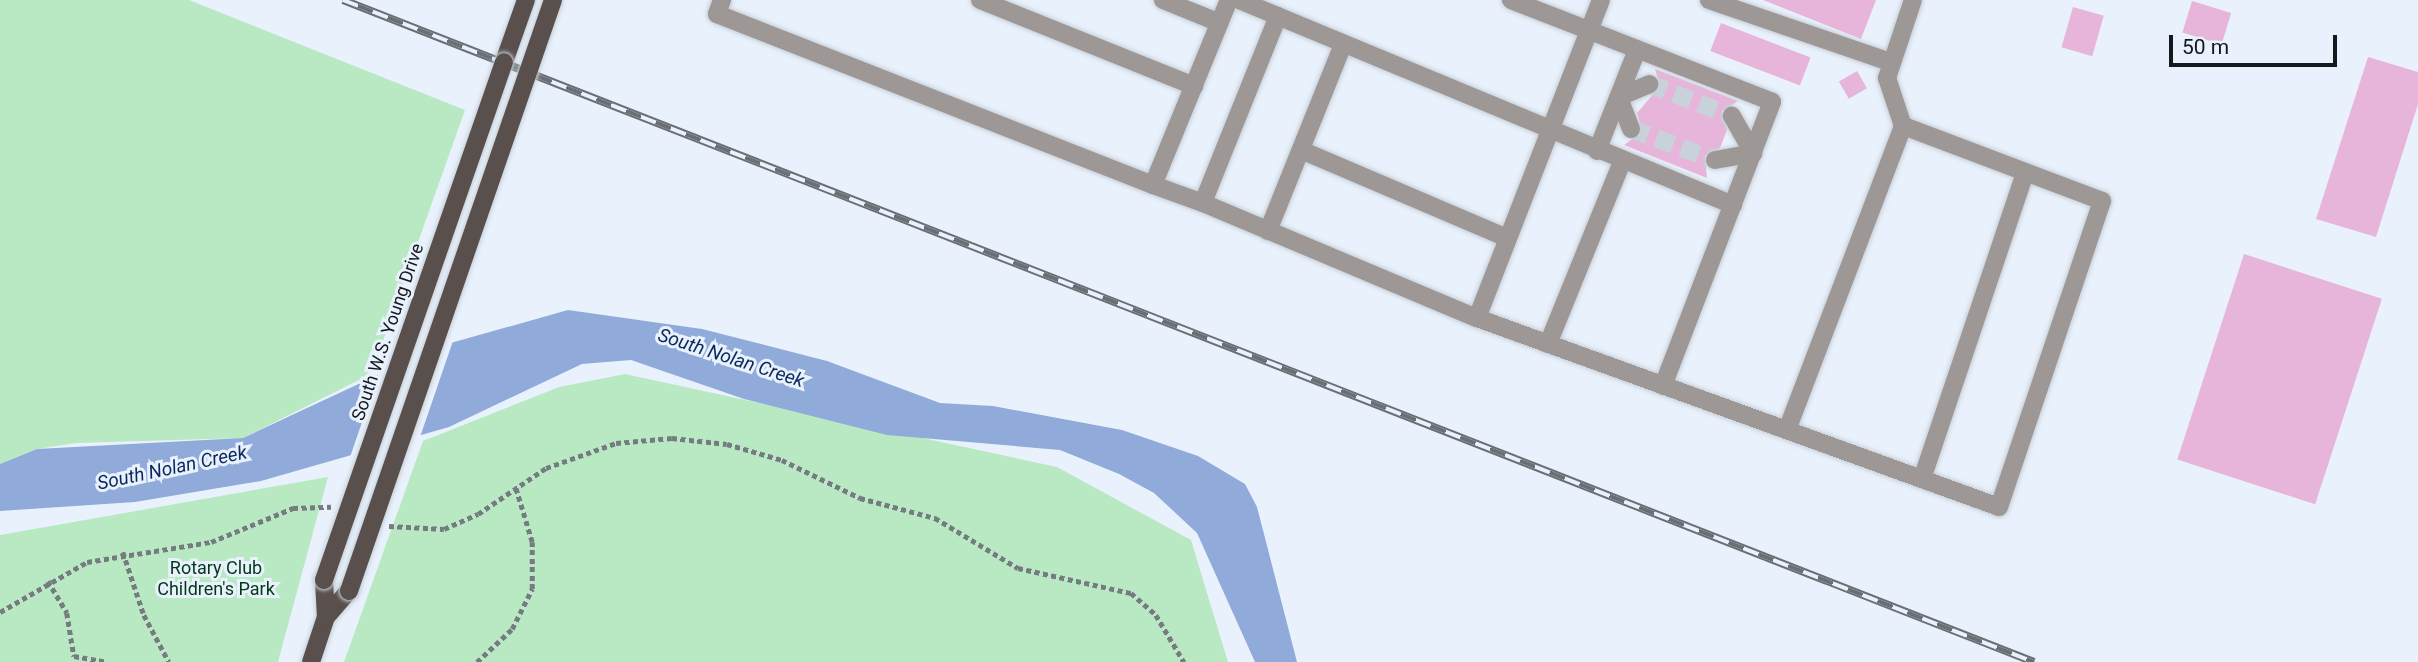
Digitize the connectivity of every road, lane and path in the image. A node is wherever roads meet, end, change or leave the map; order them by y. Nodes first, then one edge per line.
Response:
1 (526, 0) edge
2 (553, 0) edge
3 (722, 0) edge
4 (980, 0) edge
5 (1163, 0) edge
6 (1229, 0) edge
7 (1239, 0) edge
8 (1511, 0) edge
9 (1601, 0) edge
10 (1709, 0) edge
11 (1913, 0) edge
12 (1278, 16) junction
13 (1220, 23) junction
14 (1590, 32) junction
15 (1343, 44) junction
16 (1637, 50) junction
17 (1890, 62) junction
18 (1649, 84) tunnel mouth
19 (1194, 86) junction
20 (1619, 97) junction
21 (1732, 116) tunnel mouth
22 (1903, 126) junction
23 (1549, 130) junction
24 (1631, 130) dead end
25 (1301, 150) junction
26 (1597, 151) junction
27 (1753, 153) junction
28 (1715, 160) tunnel mouth
29 (1622, 162) junction
30 (2025, 173) junction
31 (1153, 185) junction
32 (1203, 203) junction
33 (1733, 205) junction
34 (1268, 231) junction
35 (1507, 238) junction
36 (1477, 318) junction
37 (1548, 344) junction
38 (1663, 386) junction
39 (1787, 430) junction
40 (1922, 480) junction
41 (515, 486) junction
42 (343, 511) dead end
43 (382, 524) dead end
44 (124, 552) junction
45 (48, 581) junction
46 (0, 612) edge
47 (326, 617) junction
48 (107, 662) edge
49 (169, 662) edge
50 (311, 662) edge
51 (477, 662) edge
52 (1184, 662) edge

1 - 47 main road, South W.S. Young Drive, bridge
2 - 47 main road, South W.S. Young Drive, bridge
3 - 31 lane
4 - 19 lane
5 - 13 lane
6 - 13 lane
7 - 12 lane
8 - 14 lane
9 - 14 lane
10 - 17 lane
11 - 17 lane
12 - 15 lane
12 - 32 lane
13 - 19 lane
14 - 16 lane
14 - 23 lane
15 - 23 lane
15 - 25 lane
16 - 20 lane
16 - 27 lane
17 - 22 lane
18 - 20 lane
19 - 31 lane
20 - 24 lane
20 - 26 lane
21 - 27 lane
22 - 30 lane
22 - 39 lane
23 - 26 lane
23 - 35 lane
25 - 34 lane
25 - 35 lane
26 - 29 lane
27 - 28 lane
27 - 33 lane
29 - 33 lane
29 - 37 lane
30 - 40 lane
30 - 40 lane
31 - 32 lane
32 - 34 lane
33 - 38 lane
34 - 36 lane
35 - 36 lane
36 - 37 lane
37 - 38 lane
38 - 39 lane
39 - 40 lane
41 - 43 path
41 - 51 path
41 - 52 path
42 - 44 path
44 - 45 path
44 - 49 path
45 - 46 path
45 - 48 path
47 - 50 main road, South W.S. Young Drive

